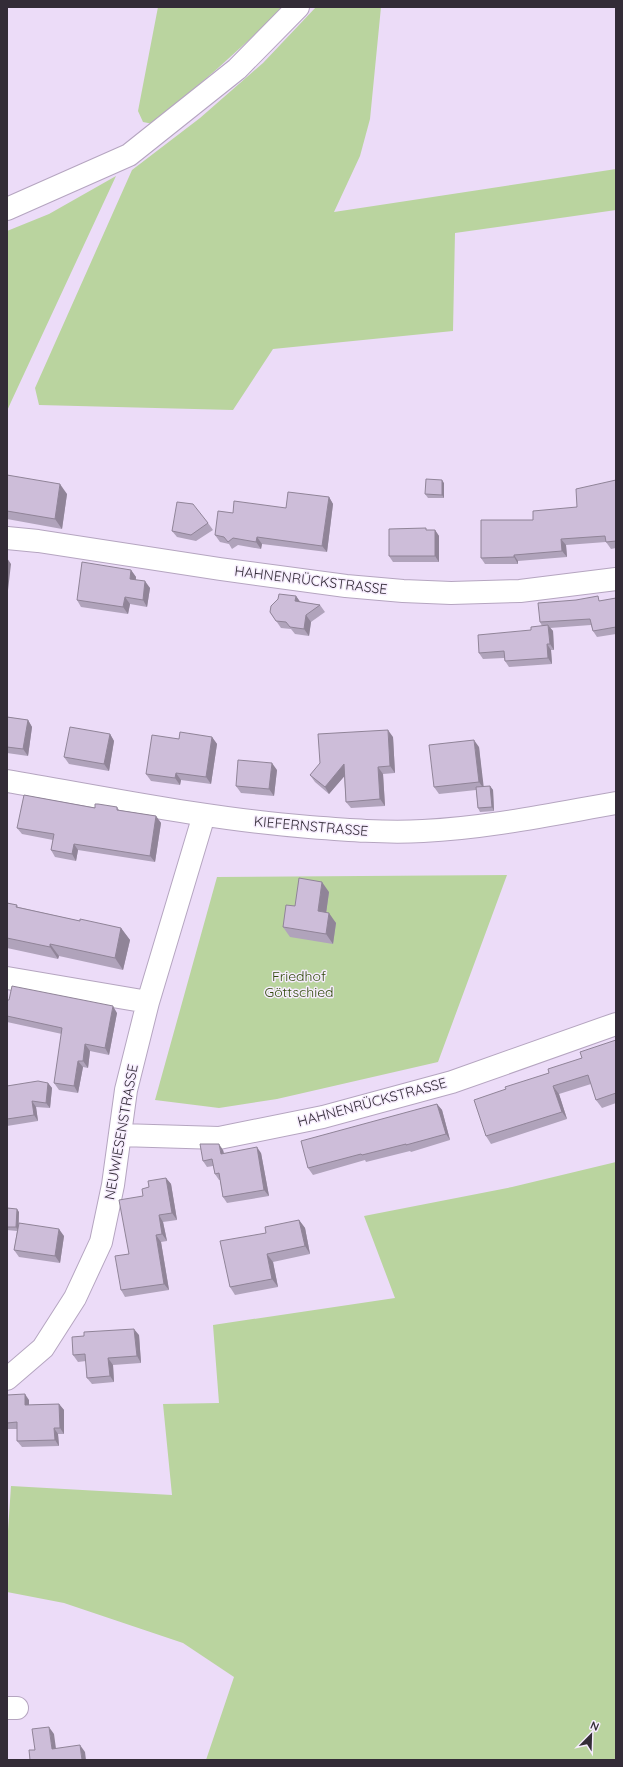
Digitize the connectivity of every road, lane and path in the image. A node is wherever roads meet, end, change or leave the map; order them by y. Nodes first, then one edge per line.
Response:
1 (298, 7) edge
2 (7, 209) edge
3 (7, 538) edge
4 (616, 579) edge
5 (7, 781) edge
6 (616, 803) edge
7 (204, 815) junction
8 (7, 978) edge
9 (148, 1002) junction
10 (616, 1024) edge
11 (120, 1135) junction
12 (7, 1379) edge

1 - 2 street
3 - 4 street, HAHNENRÜCKSTRASSE
5 - 7 street, KIEFERNSTRASSE
6 - 7 street, KIEFERNSTRASSE
7 - 9 street, NEUWIESENSTRASSE
8 - 9 street
9 - 11 street, NEUWIESENSTRASSE
10 - 11 street, HAHNENRÜCKSTRASSE
11 - 12 street, NEUWIESENSTRASSE

